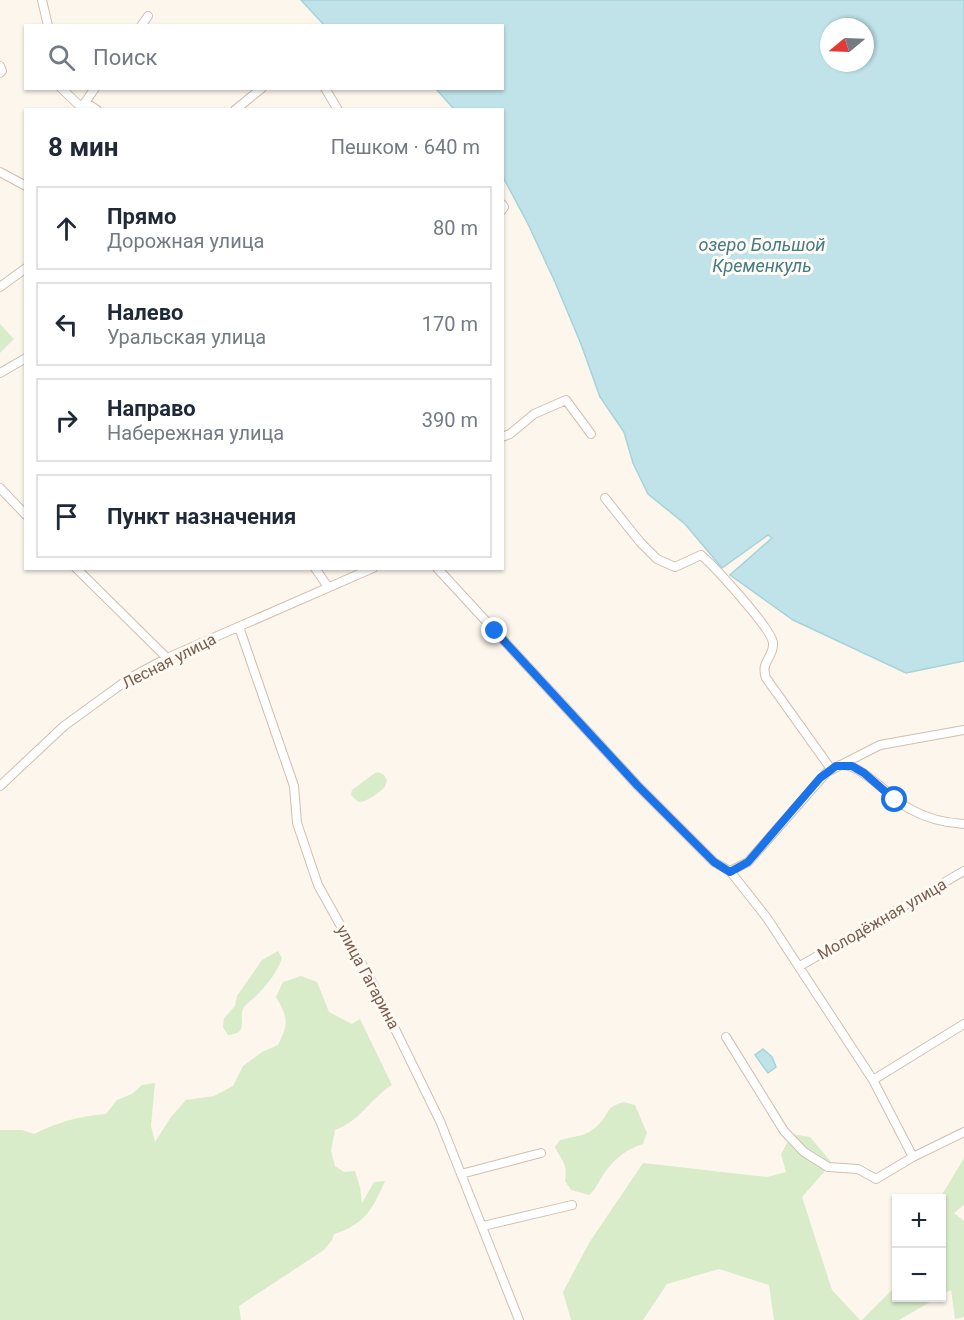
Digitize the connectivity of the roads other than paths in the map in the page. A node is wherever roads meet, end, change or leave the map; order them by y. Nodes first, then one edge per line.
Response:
1 (42, 0) edge
2 (148, 16) dead end
3 (48, 24) edge
4 (142, 24) edge
5 (0, 66) edge
6 (0, 73) edge
7 (63, 90) edge
8 (94, 90) edge
9 (260, 90) edge
10 (326, 90) edge
11 (82, 106) edge
12 (237, 108) edge
13 (337, 108) edge
14 (0, 172) edge
15 (24, 185) edge
16 (24, 269) edge
17 (0, 287) edge
18 (24, 359) edge
19 (0, 373) edge
20 (591, 434) dead end
21 (504, 436) edge
22 (0, 489) edge
23 (605, 498) dead end
24 (24, 513) edge
25 (78, 570) edge
26 (316, 570) edge
27 (368, 570) edge
28 (439, 570) edge
29 (328, 587) junction
30 (239, 627) junction
31 (167, 658) junction
32 (964, 730) edge
33 (834, 767) junction
34 (1, 782) edge
35 (964, 824) edge
36 (733, 870) junction
37 (964, 871) edge
38 (800, 966) junction
39 (964, 1024) edge
40 (726, 1037) dead end
41 (873, 1080) junction
42 (964, 1132) edge
43 (541, 1153) dead end
44 (913, 1157) junction
45 (461, 1174) junction
46 (572, 1205) dead end
47 (483, 1226) junction
48 (519, 1320) edge

1 - 3 street
2 - 4 street
5 - 6 street
7 - 11 street
8 - 11 street
9 - 12 street
10 - 13 street
14 - 15 street
16 - 17 street
18 - 19 street
20 - 21 street
22 - 24 street
23 - 33 street
25 - 31 street
26 - 29 street
27 - 29 street, Лесная улица
28 - 36 street
29 - 30 street, Лесная улица
30 - 31 street, Лесная улица
30 - 45 street, улица Гагарина
31 - 34 street, Лесная улица
32 - 33 street
33 - 35 street
33 - 36 street
36 - 38 street
37 - 38 street, Молодёжная улица
38 - 41 street
39 - 41 street
40 - 44 street
41 - 44 street
42 - 44 street
43 - 45 street
45 - 47 street, улица Гагарина
46 - 47 street
47 - 48 street, улица Гагарина

